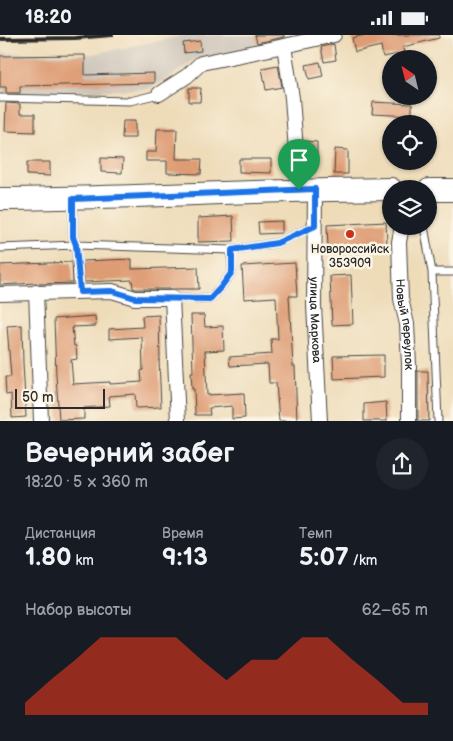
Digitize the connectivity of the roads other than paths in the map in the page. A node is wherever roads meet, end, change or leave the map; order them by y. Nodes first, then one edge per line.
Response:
1 (334, 35) edge
2 (284, 46) junction
3 (159, 94) joint
4 (0, 98) edge
5 (382, 189) edge
6 (437, 189) edge
7 (307, 190) junction
8 (453, 190) edge
9 (0, 199) edge
10 (73, 199) junction
11 (315, 226) junction
12 (400, 235) edge
13 (426, 235) edge
14 (76, 245) junction
15 (0, 248) edge
16 (232, 250) junction
17 (432, 272) junction
18 (453, 272) edge
19 (36, 292) junction
20 (80, 292) junction
21 (0, 294) edge
22 (172, 298) junction
23 (41, 421) edge
24 (178, 421) edge
25 (320, 421) edge
26 (409, 421) edge
27 (438, 421) edge

1 - 2 street
2 - 3 street
2 - 7 street, улица Маркова
3 - 4 lane
5 - 7 main road
6 - 8 main road
7 - 10 main road
7 - 11 street, улица Маркова
9 - 10 main road
10 - 14 lane
11 - 16 lane
11 - 25 street, улица Маркова
12 - 26 street, Новый переулок
13 - 17 lane
14 - 15 lane
14 - 16 lane
14 - 20 lane
16 - 22 lane
17 - 18 lane
17 - 27 lane
19 - 20 street
19 - 21 street
19 - 23 street
20 - 22 street
22 - 24 street

